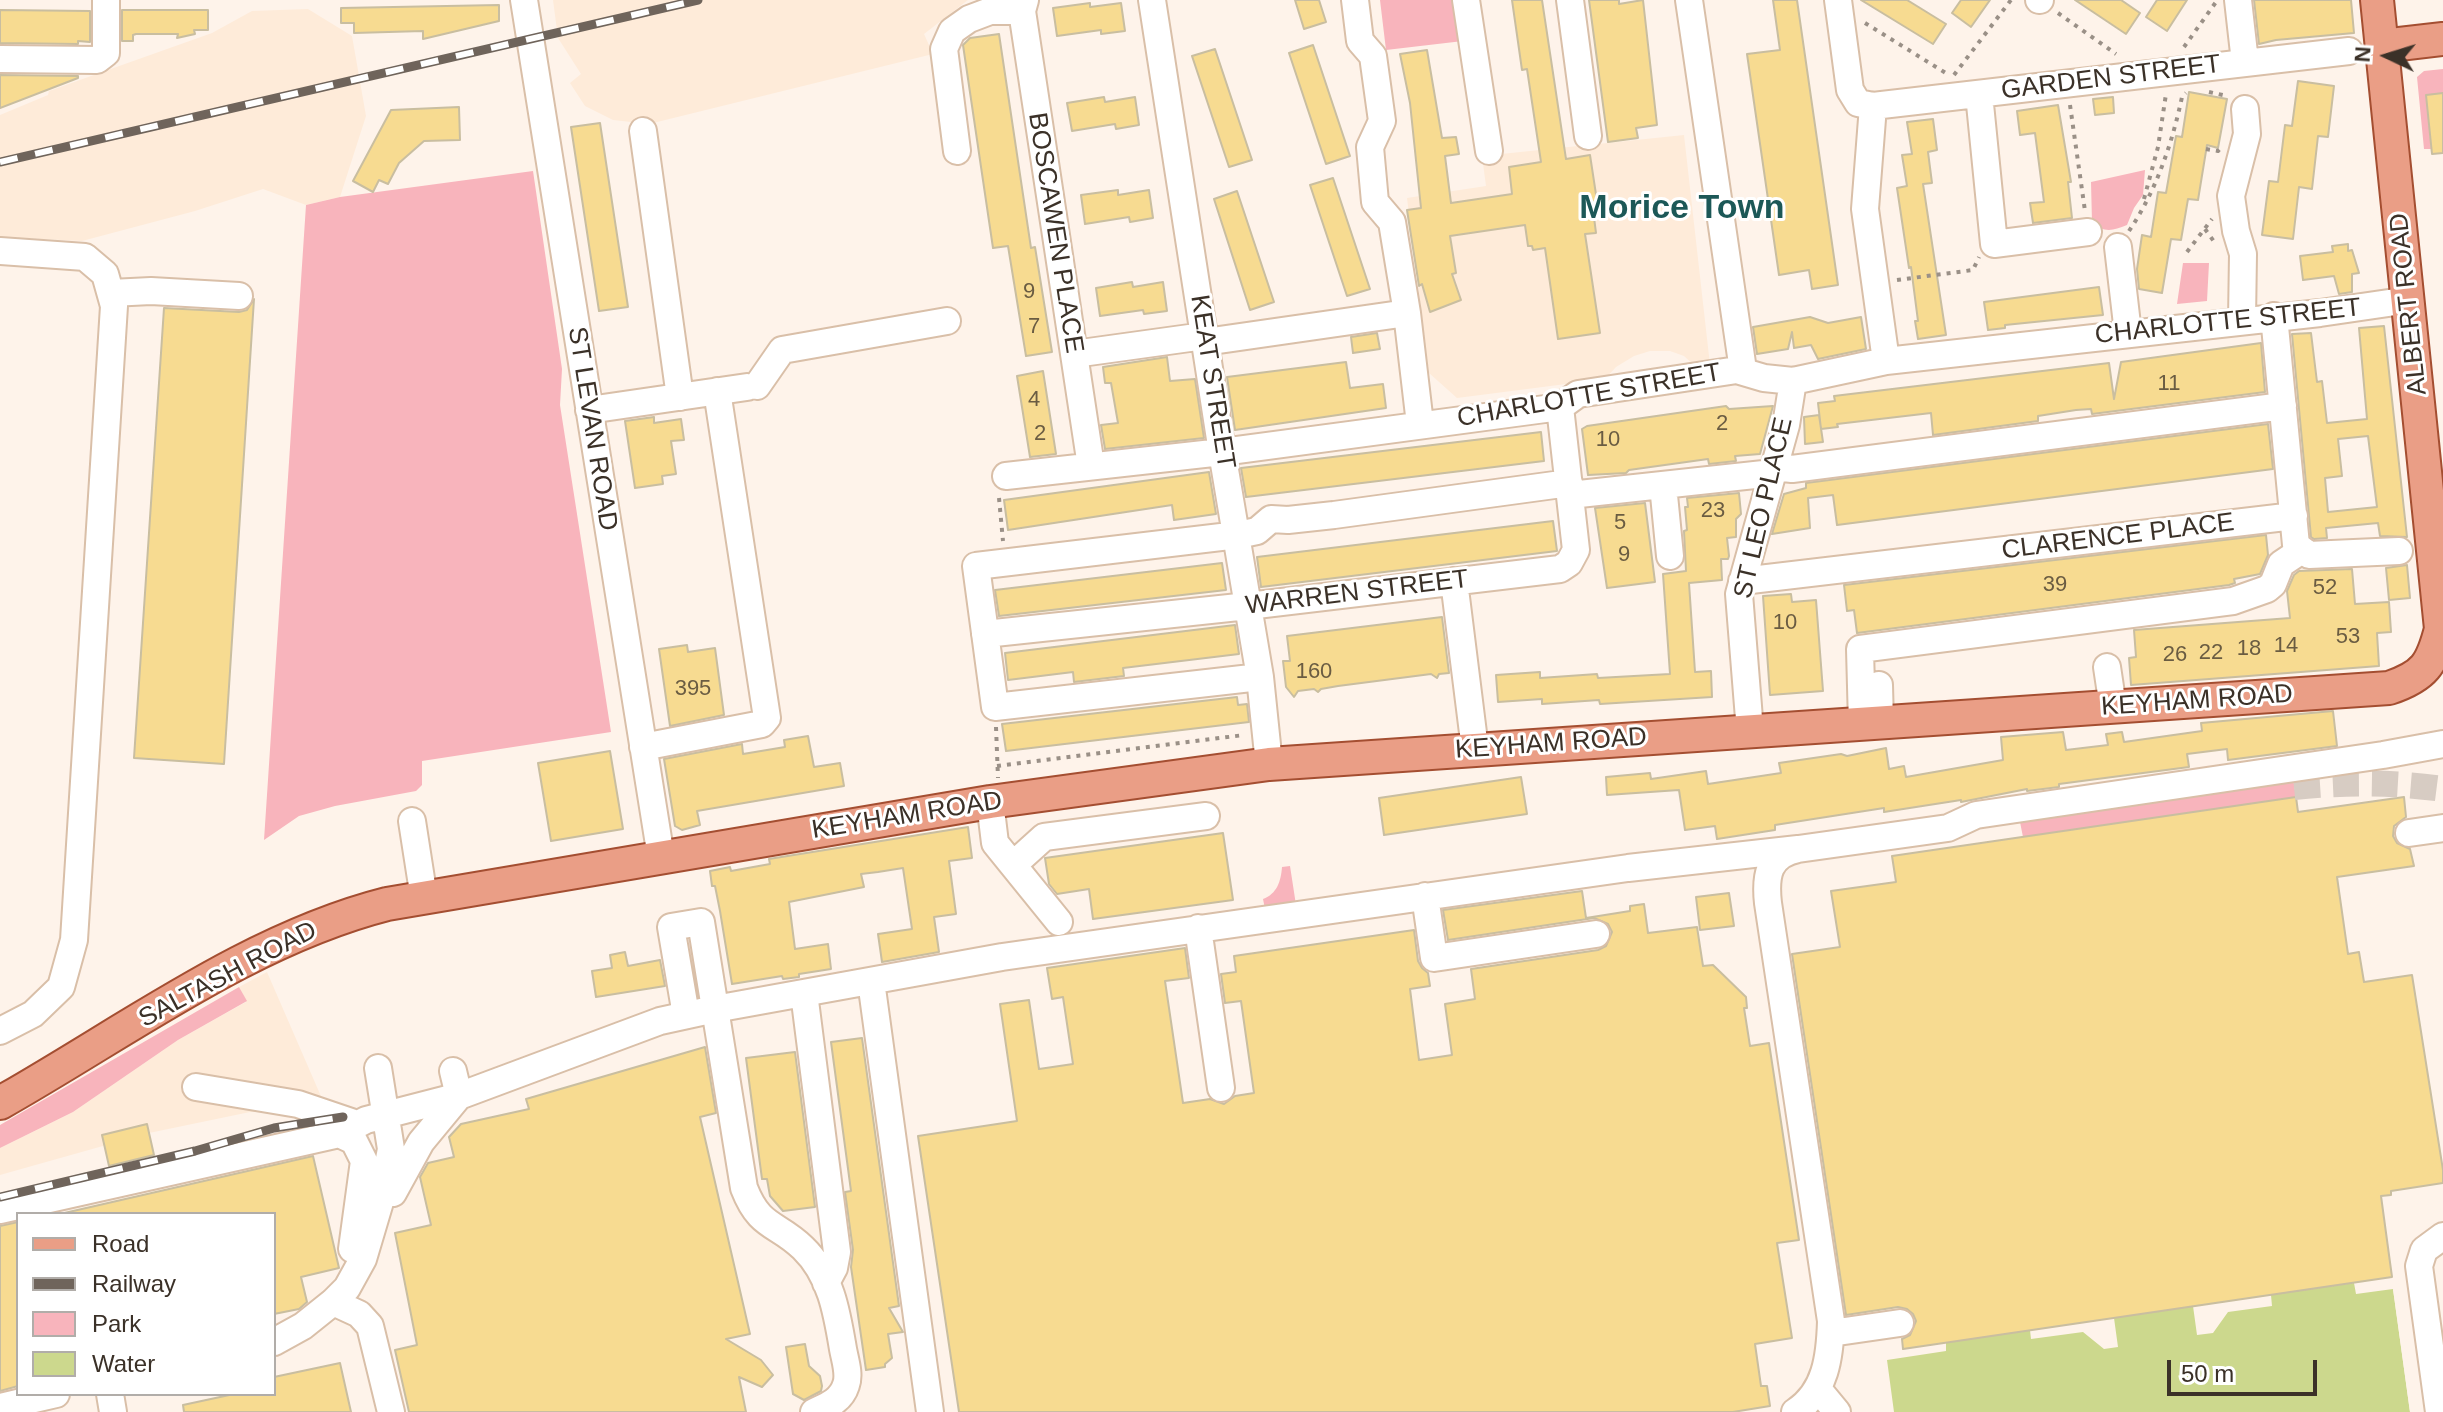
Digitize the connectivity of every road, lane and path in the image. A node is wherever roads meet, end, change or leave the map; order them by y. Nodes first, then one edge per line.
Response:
1 (106, 0) edge
2 (524, 0) edge
3 (1152, 0) edge
4 (1355, 0) edge
5 (1466, 0) edge
6 (1570, 0) edge
7 (1689, 0) edge
8 (2011, 0) edge
9 (2040, 0) edge
10 (2217, 0) edge
11 (2238, 0) edge
12 (2377, 0) edge
13 (1838, 3) edge
14 (1024, 5) edge
15 (2443, 39) edge
16 (2382, 46) junction
17 (2349, 51) dead end
18 (0, 59) edge
19 (2245, 62) junction
20 (2158, 72) junction
21 (2067, 84) junction
22 (2190, 89) dead end
23 (2200, 90) dead end
24 (1979, 94) junction
25 (1873, 106) junction
26 (2245, 109) joint
27 (643, 131) dead end
28 (1588, 136) dead end
29 (957, 151) dead end
30 (1489, 151) dead end
31 (2231, 196) junction
32 (2088, 232) joint
33 (1994, 244) junction
34 (2118, 247) dead end
35 (0, 251) edge
36 (2187, 252) dead end
37 (1875, 283) junction
38 (111, 293) junction
39 (239, 296) dead end
40 (2409, 300) junction
41 (1407, 313) junction
42 (2274, 316) junction
43 (2242, 320) junction
44 (947, 321) dead end
45 (2128, 333) junction
46 (1205, 339) junction
47 (1074, 354) junction
48 (1886, 361) junction
49 (1743, 370) junction
50 (1793, 381) junction
51 (717, 391) junction
52 (680, 397) junction
53 (2283, 406) junction
54 (1560, 407) junction
55 (589, 410) junction
56 (1420, 424) junction
57 (1222, 452) junction
58 (1091, 466) junction
59 (1773, 470) junction
60 (1002, 484) joint
61 (1663, 485) junction
62 (1569, 489) junction
63 (2294, 516) junction
64 (1238, 535) junction
65 (2399, 551) dead end
66 (2306, 552) junction
67 (2438, 553) edge
68 (1670, 556) dead end
69 (1005, 561) junction
70 (1454, 581) junction
71 (1742, 581) junction
72 (1248, 606) junction
73 (985, 634) junction
74 (2434, 655) joint
75 (2107, 667) dead end
76 (1260, 677) junction
77 (1879, 685) dead end
78 (995, 707) junction
79 (2113, 707) junction
80 (1871, 724) junction
81 (1750, 731) junction
82 (1249, 735) dead end
83 (2443, 744) edge
84 (643, 747) junction
85 (1475, 749) junction
86 (1269, 764) junction
87 (990, 802) junction
88 (1206, 816) dead end
89 (412, 821) dead end
90 (2443, 828) edge
91 (2409, 833) dead end
92 (1798, 849) junction
93 (661, 857) junction
94 (1013, 865) junction
95 (1425, 896) junction
96 (424, 898) junction
97 (1059, 922) dead end
98 (1198, 928) junction
99 (1596, 934) dead end
100 (871, 981) junction
101 (804, 993) junction
102 (715, 1009) junction
103 (686, 1015) junction
104 (0, 1031) edge
105 (378, 1068) dead end
106 (456, 1084) junction
107 (196, 1087) dead end
108 (1221, 1088) dead end
109 (0, 1103) edge
110 (387, 1115) junction
111 (348, 1129) junction
112 (0, 1210) edge
113 (2443, 1236) edge
114 (363, 1259) junction
115 (826, 1283) junction
116 (333, 1302) junction
117 (1900, 1323) dead end
118 (1831, 1333) junction
119 (276, 1341) edge
120 (1818, 1389) junction
121 (47, 1396) edge
122 (7, 1405) edge
123 (47, 1412) edge
124 (391, 1412) edge
125 (814, 1412) edge
126 (930, 1412) edge
127 (1795, 1412) edge
128 (1837, 1412) edge
129 (2439, 1412) edge

1 - 18 street
2 - 55 street, ST LEVAN ROAD
3 - 46 street, KEAT STREET
4 - 41 street
5 - 30 street
6 - 28 street
7 - 49 street
8 - 13 path
9 - 20 path
10 - 20 path
11 - 19 street
12 - 16 main road, ALBERT ROAD
13 - 25 street
14 - 29 street
14 - 47 street, BOSCAWEN PLACE
15 - 16 main road
16 - 40 main road, ALBERT ROAD
17 - 19 street, GARDEN STREET
19 - 20 street, GARDEN STREET
20 - 21 street, GARDEN STREET
20 - 22 path
21 - 24 street, GARDEN STREET
21 - 32 path
23 - 26 path
24 - 25 street, GARDEN STREET
24 - 33 street
25 - 37 street
26 - 31 street
27 - 52 street
31 - 36 path
31 - 43 street
32 - 33 street
33 - 37 path
34 - 45 street
35 - 38 street
37 - 48 street
38 - 39 street
38 - 104 street
40 - 42 street, CHARLOTTE STREET
40 - 67 main road, ALBERT ROAD
41 - 46 street
41 - 56 street
42 - 43 street, CHARLOTTE STREET
42 - 53 street
43 - 45 street, CHARLOTTE STREET
44 - 51 street
45 - 48 street, CHARLOTTE STREET
46 - 47 street
46 - 57 street, KEAT STREET
47 - 58 street, BOSCAWEN PLACE
48 - 50 street, CHARLOTTE STREET
49 - 50 street, CHARLOTTE STREET
49 - 54 street, CHARLOTTE STREET
50 - 59 street, ST LEO PLACE
51 - 52 street
51 - 84 street
52 - 55 street
53 - 59 street
53 - 63 street
54 - 56 street, CHARLOTTE STREET
54 - 62 street, WARREN STREET
55 - 84 street, ST LEVAN ROAD
56 - 57 street, CHARLOTTE STREET
57 - 58 street, CHARLOTTE STREET
57 - 64 street, KEAT STREET
58 - 60 street, CHARLOTTE STREET
59 - 61 street
59 - 71 street, ST LEO PLACE
60 - 69 path
61 - 62 street
61 - 68 street
62 - 64 street
62 - 70 street, WARREN STREET
63 - 66 street
63 - 71 street, CLARENCE PLACE
64 - 69 street
64 - 72 street, KEAT STREET
65 - 66 street
66 - 80 street
67 - 74 main road, ALBERT ROAD
69 - 73 street
70 - 72 street, WARREN STREET
70 - 85 street
71 - 81 street, ST LEO PLACE
72 - 73 street, WARREN STREET
72 - 76 street, KEAT STREET
73 - 78 street
74 - 79 main road, KEYHAM ROAD
75 - 79 street
76 - 78 street
76 - 86 street, KEAT STREET
77 - 80 street
78 - 82 path
79 - 80 main road, KEYHAM ROAD
80 - 81 main road, KEYHAM ROAD
81 - 85 main road, KEYHAM ROAD
83 - 92 street
84 - 93 street, ST LEVAN ROAD
85 - 86 main road, KEYHAM ROAD
86 - 87 main road, KEYHAM ROAD
87 - 93 main road, KEYHAM ROAD
87 - 94 street
88 - 94 street
89 - 96 street
90 - 91 street
92 - 95 street
92 - 118 street
93 - 96 main road, SALTASH ROAD
94 - 97 street
95 - 98 street
95 - 99 street
96 - 109 main road, SALTASH ROAD
98 - 100 street
98 - 108 street
100 - 101 street
100 - 126 street
101 - 102 street
101 - 115 street
102 - 103 street
102 - 103 street
102 - 115 street
103 - 106 street
105 - 110 street
106 - 110 street
106 - 114 street
107 - 111 street
110 - 111 street
110 - 114 street
111 - 112 street
111 - 116 street
113 - 129 street
114 - 116 street
115 - 125 street
116 - 119 street
116 - 124 street
117 - 118 street
118 - 120 street
120 - 127 street
120 - 128 street
121 - 122 street
122 - 123 street

